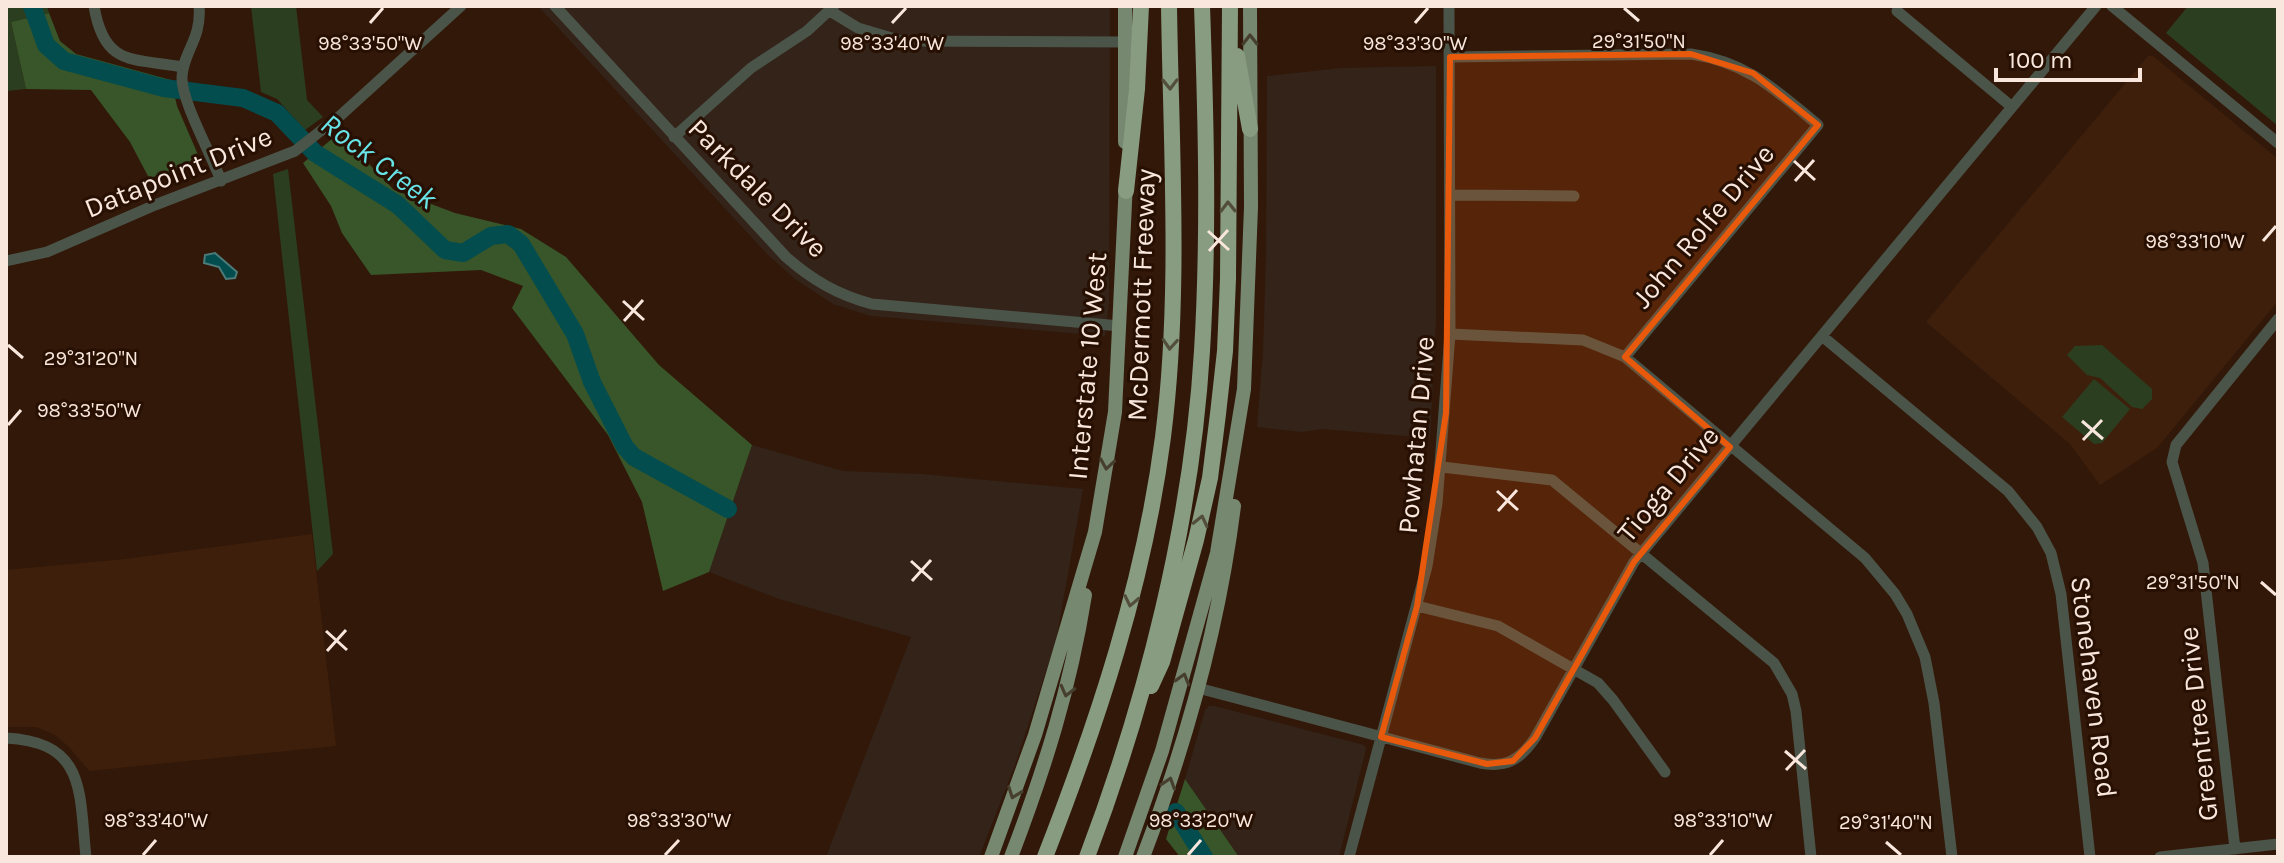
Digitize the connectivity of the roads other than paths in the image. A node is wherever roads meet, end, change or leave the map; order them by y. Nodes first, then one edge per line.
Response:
1 (94, 6) edge
2 (199, 6) edge
3 (461, 6) edge
4 (555, 6) edge
5 (1125, 6) edge
6 (1141, 6) edge
7 (1169, 6) edge
8 (1202, 6) edge
9 (1230, 6) edge
10 (1250, 6) edge
11 (1449, 6) edge
12 (2096, 6) edge
13 (2112, 6) edge
14 (832, 8) edge
15 (1897, 11) dead end
16 (1125, 42) junction
17 (1450, 57) junction
18 (183, 67) junction
19 (2012, 107) junction
20 (1250, 129) junction
21 (674, 137) junction
22 (2278, 143) edge
23 (221, 181) junction
24 (1126, 191) junction
25 (1450, 195) junction
26 (1574, 196) dead end
27 (6, 261) edge
28 (2277, 322) edge
29 (1120, 326) junction
30 (1450, 334) junction
31 (1822, 336) junction
32 (1625, 357) junction
33 (1244, 389) junction
34 (1730, 447) junction
35 (1442, 467) junction
36 (1095, 532) junction
37 (1642, 552) junction
38 (1417, 606) junction
39 (1573, 669) junction
40 (1198, 688) junction
41 (1131, 727) junction
42 (1381, 737) junction
43 (6, 738) edge
44 (1665, 772) dead end
45 (2278, 844) edge
46 (2235, 849) junction
47 (86, 857) edge
48 (991, 857) edge
49 (1011, 857) edge
50 (1045, 857) edge
51 (1087, 857) edge
52 (1125, 857) edge
53 (1143, 857) edge
54 (1349, 857) edge
55 (1811, 857) edge
56 (1952, 857) edge
57 (2090, 857) edge
58 (2160, 857) edge

1 - 18 street
2 - 18 street
3 - 23 street, Datapoint Drive
4 - 21 street, Parkdale Drive
5 - 16 main road, Interstate 10 West
6 - 24 highway
7 -> 50 highway, McDermott Freeway
8 - 41 highway, McDermott Freeway
9 - 20 highway
41 -> 9 highway
20 -> 10 main road
11 - 17 street, Powhatan Drive
12 - 19 street, Tioga Drive
13 - 22 street
14 - 16 street
14 - 21 street
15 - 19 street
16 - 24 main road, Interstate 10 West
17 - 25 street, Powhatan Drive
17 - 32 street, John Rolfe Drive
18 - 23 street
19 - 31 street, Tioga Drive
20 - 33 main road
21 - 29 street, Parkdale Drive
23 - 27 street, Datapoint Drive
24 - 29 main road, Interstate 10 West
25 - 26 street
25 - 30 street, Powhatan Drive
28 - 46 street, Greentree Drive
29 -> 36 main road, Interstate 10 West
30 - 32 street
30 - 35 street, Powhatan Drive
31 - 34 street, Tioga Drive
31 - 57 street, Stonehaven Road
32 - 34 street
33 - 40 main road
52 -> 33 main road
34 - 37 street, Tioga Drive
34 - 56 street
35 - 37 street
35 - 38 street, Powhatan Drive
36 -> 48 main road, Interstate 10 West
36 -> 49 main road
37 - 39 street, Tioga Drive
37 - 55 street
38 - 39 street
38 - 42 street, Powhatan Drive
39 - 42 street, Tioga Drive
39 - 44 street
40 - 42 street, Tioga Drive
53 -> 40 main road
41 - 51 highway, McDermott Freeway
42 - 54 street, Powhatan Drive
43 - 47 street
45 - 46 street
46 - 58 street

